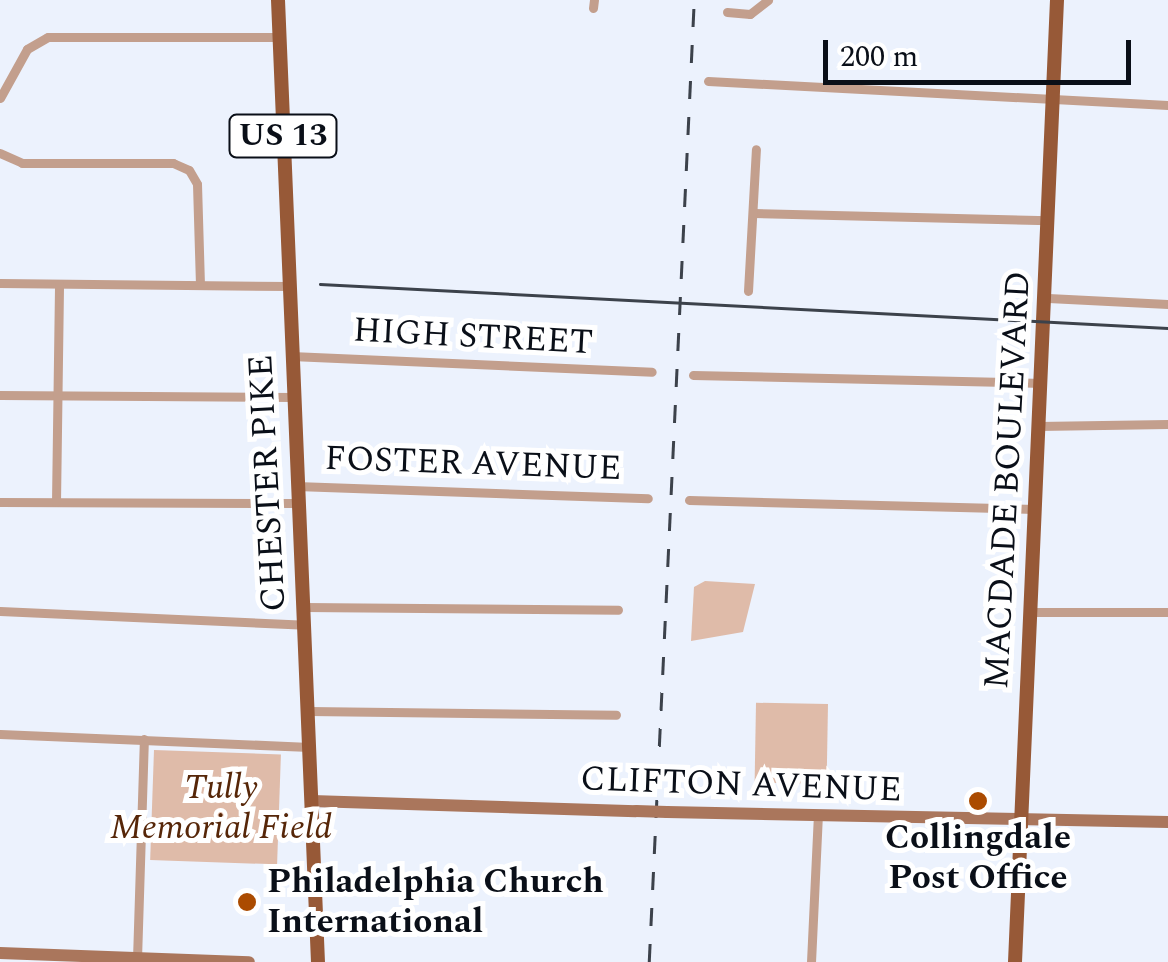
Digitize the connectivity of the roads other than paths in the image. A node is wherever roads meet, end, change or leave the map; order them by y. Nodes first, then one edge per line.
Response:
1 (278, 0) edge
2 (768, 0) edge
3 (1057, 0) edge
4 (727, 12) dead end
5 (280, 37) junction
6 (708, 81) dead end
7 (1054, 97) junction
8 (0, 98) edge
9 (1168, 105) edge
10 (756, 149) dead end
11 (0, 153) edge
12 (754, 213) junction
13 (1049, 220) junction
14 (0, 283) edge
15 (59, 284) junction
16 (200, 285) junction
17 (289, 286) junction
18 (748, 291) dead end
19 (1048, 298) junction
20 (1168, 304) edge
21 (292, 356) junction
22 (652, 372) dead end
23 (693, 375) dead end
24 (1040, 383) junction
25 (0, 395) edge
26 (58, 395) junction
27 (293, 397) junction
28 (1168, 424) edge
29 (1038, 426) junction
30 (296, 486) junction
31 (648, 498) dead end
32 (689, 500) dead end
33 (0, 502) edge
34 (56, 502) junction
35 (298, 503) junction
36 (1035, 509) junction
37 (304, 607) junction
38 (618, 610) dead end
39 (0, 611) edge
40 (1031, 612) junction
41 (1168, 612) edge
42 (305, 625) junction
43 (309, 712) junction
44 (616, 715) dead end
45 (0, 734) edge
46 (144, 739) junction
47 (310, 746) junction
48 (312, 802) junction
49 (818, 816) junction
50 (1168, 822) edge
51 (1024, 824) junction
52 (0, 952) edge
53 (137, 960) edge
54 (249, 962) edge
55 (318, 962) edge
56 (810, 962) edge
57 (1015, 962) edge

1 - 5 main road, CHESTER PIKE / US 13
2 - 4 street
3 - 7 main road, MACDADE BOULEVARD
5 - 8 street
5 - 17 main road, CHESTER PIKE / US 13
6 - 7 street
7 - 9 street
7 - 13 main road, MACDADE BOULEVARD
10 - 12 street
11 - 16 street
12 - 13 street
12 - 18 street
13 - 19 main road, MACDADE BOULEVARD
14 - 15 street
15 - 16 street
15 - 26 street
16 - 17 street
17 - 21 main road, CHESTER PIKE / US 13
19 - 20 street
19 - 24 main road, MACDADE BOULEVARD
21 - 22 street, HIGH STREET
21 - 27 main road, CHESTER PIKE / US 13
23 - 24 street
24 - 29 main road, MACDADE BOULEVARD
25 - 26 street
26 - 27 street
26 - 34 street
27 - 30 main road, CHESTER PIKE / US 13
28 - 29 street
29 - 36 main road, MACDADE BOULEVARD
30 - 31 street, FOSTER AVENUE
30 - 35 main road, CHESTER PIKE / US 13
32 - 36 street
33 - 34 street, FOSTER AVENUE
34 - 35 street, FOSTER AVENUE
35 - 37 main road, CHESTER PIKE / US 13
36 - 40 main road, MACDADE BOULEVARD
37 - 38 street
37 - 42 main road, CHESTER PIKE / US 13
39 - 42 street
40 - 41 street
40 - 51 main road, MACDADE BOULEVARD
42 - 43 main road, CHESTER PIKE / US 13
43 - 44 street
43 - 47 main road, CHESTER PIKE / US 13
45 - 46 street
46 - 47 street
46 - 53 street
47 - 48 main road, CHESTER PIKE / US 13
48 - 49 street, CLIFTON AVENUE, bridge
48 - 55 main road, CHESTER PIKE / US 13
49 - 51 street, CLIFTON AVENUE
49 - 56 street
50 - 51 street, CLIFTON AVENUE
51 - 57 main road, MACDADE BOULEVARD
52 - 53 street
53 - 54 street

